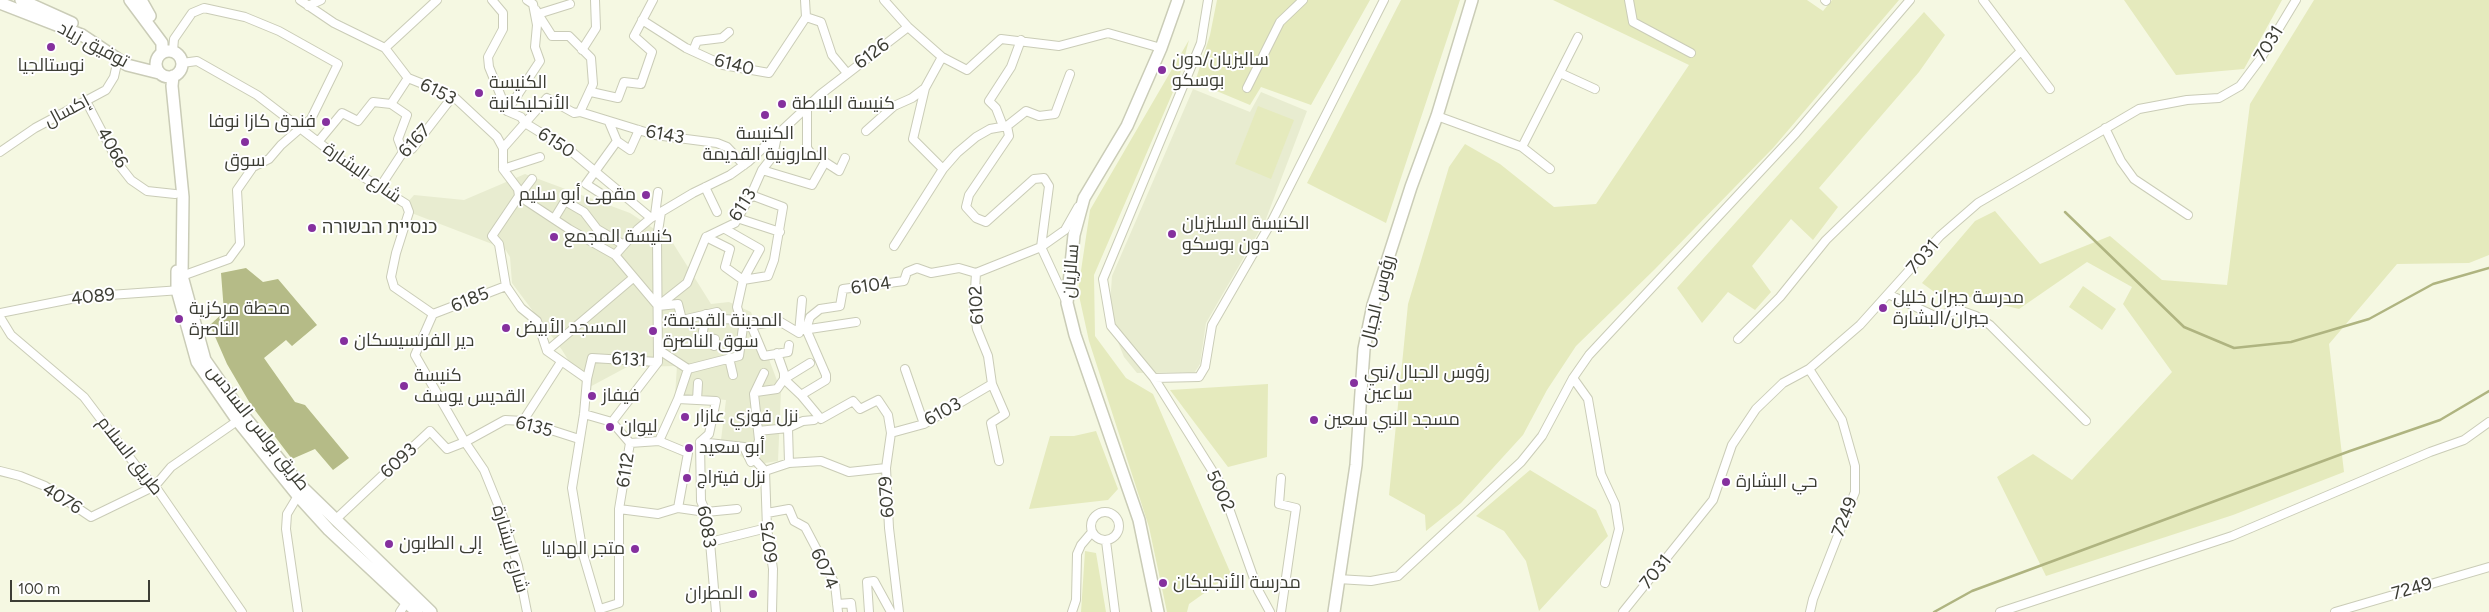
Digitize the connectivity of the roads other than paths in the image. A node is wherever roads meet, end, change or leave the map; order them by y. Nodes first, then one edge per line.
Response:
1 (21, 0) edge
2 (130, 0) edge
3 (141, 0) edge
4 (300, 0) edge
5 (321, 0) edge
6 (435, 0) edge
7 (492, 0) edge
8 (595, 0) edge
9 (653, 0) edge
10 (805, 0) edge
11 (884, 0) edge
12 (1178, 0) edge
13 (1208, 0) edge
14 (1303, 0) edge
15 (1384, 0) edge
16 (1472, 0) edge
17 (1629, 0) edge
18 (1910, 0) edge
19 (1983, 0) edge
20 (2296, 0) edge
21 (530, 2) edge
22 (0, 3) edge
23 (570, 4) dead end
24 (308, 6) junction
25 (538, 14) junction
26 (806, 16) junction
27 (642, 20) junction
28 (908, 27) junction
29 (729, 32) dead end
30 (1578, 37) dead end
31 (1021, 40) junction
32 (385, 48) junction
33 (1161, 48) junction
34 (582, 50) junction
35 (693, 51) junction
36 (2021, 51) junction
37 (1691, 53) dead end
38 (165, 54) junction
39 (942, 57) junction
40 (118, 59) junction
41 (182, 62) junction
42 (1560, 72) junction
43 (848, 73) junction
44 (1070, 74) dead end
45 (166, 75) junction
46 (408, 78) junction
47 (925, 88) junction
48 (1248, 88) dead end
49 (1596, 89) dead end
50 (2050, 89) dead end
51 (591, 92) junction
52 (453, 96) junction
53 (86, 101) junction
54 (391, 104) junction
55 (807, 106) junction
56 (507, 111) junction
57 (580, 112) junction
58 (1437, 116) junction
59 (609, 122) junction
60 (525, 123) junction
61 (1005, 126) junction
62 (300, 127) junction
63 (2105, 128) junction
64 (639, 130) junction
65 (866, 131) dead end
66 (778, 136) junction
67 (617, 141) junction
68 (318, 142) junction
69 (1522, 147) junction
70 (504, 148) junction
71 (0, 152) edge
72 (403, 152) junction
73 (822, 153) dead end
74 (540, 157) dead end
75 (845, 158) dead end
76 (744, 165) junction
77 (503, 169) junction
78 (943, 169) junction
79 (1550, 169) dead end
80 (595, 170) junction
81 (762, 170) junction
82 (532, 179) dead end
83 (380, 187) junction
84 (705, 187) junction
85 (658, 192) dead end
86 (600, 193) dead end
87 (175, 194) junction
88 (519, 196) junction
89 (751, 196) junction
90 (1084, 198) junction
91 (717, 212) dead end
92 (656, 215) junction
93 (2188, 215) dead end
94 (554, 218) junction
95 (737, 218) junction
96 (726, 229) junction
97 (780, 232) junction
98 (706, 237) junction
99 (624, 245) junction
100 (894, 246) dead end
101 (1041, 247) junction
102 (616, 255) junction
103 (976, 273) junction
104 (182, 276) junction
105 (634, 278) junction
106 (743, 280) junction
107 (506, 286) junction
108 (182, 290) junction
109 (1890, 295) junction
110 (802, 300) dead end
111 (1067, 303) junction
112 (658, 306) junction
113 (0, 313) edge
114 (433, 314) junction
115 (706, 314) junction
116 (0, 317) edge
117 (856, 322) dead end
118 (744, 324) junction
119 (803, 331) junction
120 (754, 337) junction
121 (1738, 339) dead end
122 (742, 343) junction
123 (789, 345) dead end
124 (714, 346) dead end
125 (659, 350) junction
126 (547, 351) junction
127 (777, 353) junction
128 (729, 358) junction
129 (561, 362) junction
130 (658, 362) junction
131 (810, 363) dead end
132 (688, 369) junction
133 (905, 369) dead end
134 (1809, 369) junction
135 (764, 373) dead end
136 (733, 375) dead end
137 (1154, 378) junction
138 (1573, 378) junction
139 (587, 379) junction
140 (784, 380) junction
141 (698, 383) dead end
142 (992, 384) junction
143 (756, 392) junction
144 (801, 395) junction
145 (678, 399) junction
146 (697, 400) junction
147 (584, 414) junction
148 (241, 418) junction
149 (814, 420) dead end
150 (523, 421) junction
151 (2086, 421) dead end
152 (612, 422) junction
153 (2489, 422) edge
154 (924, 424) junction
155 (788, 428) junction
156 (758, 431) junction
157 (891, 433) junction
158 (579, 439) junction
159 (465, 442) junction
160 (659, 442) junction
161 (700, 442) junction
162 (630, 443) junction
163 (754, 458) junction
164 (999, 461) dead end
165 (789, 463) junction
166 (886, 468) junction
167 (0, 471) edge
168 (765, 472) junction
169 (1281, 478) dead end
170 (155, 486) junction
171 (299, 491) junction
172 (678, 508) junction
173 (737, 509) dead end
174 (619, 510) junction
175 (706, 512) junction
176 (766, 513) junction
177 (335, 520) junction
178 (767, 528) junction
179 (1092, 532) junction
180 (1106, 541) junction
181 (710, 542) junction
182 (2489, 567) edge
183 (1338, 579) junction
184 (1605, 583) dead end
185 (1265, 602) junction
186 (406, 603) edge
187 (838, 608) edge
188 (600, 611) edge
189 (242, 612) edge
190 (298, 612) edge
191 (417, 612) edge
192 (431, 612) edge
193 (527, 612) edge
194 (716, 612) edge
195 (772, 612) edge
196 (852, 612) edge
197 (868, 612) edge
198 (891, 612) edge
199 (899, 612) edge
200 (1072, 612) edge
201 (1115, 612) edge
202 (1158, 612) edge
203 (1262, 612) edge
204 (1270, 612) edge
205 (1281, 612) edge
206 (1334, 612) edge
207 (1624, 612) edge
208 (1810, 612) edge
209 (2000, 612) edge
210 (2335, 612) edge

1 - 38 street, توفيق زياد
2 - 38 street
3 - 38 street
4 - 24 street
5 - 24 street
6 - 32 street
7 - 56 street
8 - 34 street
9 - 27 street
10 - 26 street
11 - 28 street
12 - 33 street, سالزيان
13 - 137 street, 5002
14 - 48 street
15 - 137 street
16 - 58 street, رؤوس الجبال
17 - 37 street
18 - 138 street
19 - 36 street
20 - 63 street, 7031
21 - 25 street
21 - 56 street
22 - 40 street, توفيق زياد
23 - 25 street
24 - 32 street
25 - 34 street
26 - 35 street, 6140
26 - 43 street
27 - 35 street, 6140
27 - 51 street
28 - 39 street, 6126
28 - 43 street, 6126
29 - 35 street
30 - 42 street
31 - 33 street, 6126
31 - 39 street, 6126
31 - 61 street
32 - 46 street, 6153
33 - 90 street, سالزيان
34 - 51 street
36 - 50 street
36 - 121 street
38 - 41 street
38 - 45 street
38 - 62 street
39 - 47 street
40 - 45 street, توفيق زياد
40 - 53 street, إكسال
41 - 45 street
41 - 62 street, شارع البشارة
42 - 49 street
42 - 69 street
43 - 55 street, 6126
44 - 61 street
45 - 87 street, طريق بولس السادس
45 - 104 street, طريق بولس السادس
46 - 52 street, 6153
46 - 54 street
47 - 65 street
47 - 78 street
51 - 57 street
52 - 70 street, 6153
52 - 72 street, 6167
53 - 71 street, إكسال
53 - 87 street, 4066
54 - 68 street
54 - 72 street
55 - 66 street, 6126
55 - 73 street
56 - 60 street, 6150
57 - 59 street, 6143
57 - 60 street, 6143
58 - 69 street
58 - 183 street, رؤوس الجبال
59 - 64 street, 6143
59 - 67 street
60 - 70 street
60 - 80 street, 6150
61 - 78 street
61 - 101 street
62 - 68 street, شارع البشارة
62 - 104 street
63 - 93 street
63 - 109 street, 7031
64 - 67 street
64 - 76 street, 6143
66 - 76 street, 6126
66 - 81 street, 6113
67 - 80 street
68 - 83 street, شارع البشارة
69 - 79 street
70 - 77 street
72 - 83 street, 6167
74 - 77 street
75 - 81 street
76 - 84 street, 6126
77 - 88 street
78 - 100 street
80 - 86 street
80 - 92 street, 6150
81 - 89 street, 6113
82 - 88 street
83 - 114 street, شارع البشارة
84 - 91 street
84 - 92 street, 6126
85 - 92 street
87 - 108 street, طريق بولس السادس
88 - 94 street
88 - 107 street
89 - 95 street, 6113
89 - 97 street
90 - 101 street, 6102
90 - 111 street, سالزيان
92 - 99 street, 6126
92 - 112 street
94 - 99 street
94 - 102 street
95 - 96 street, 6113
95 - 97 street
96 - 98 street, 6113
96 - 106 street
97 - 106 street
98 - 106 street
98 - 112 street
99 - 102 street, 6126
101 - 103 street, 6102
101 - 111 street
102 - 105 street
103 - 119 street, 6104
103 - 142 street, 6102
104 - 108 street, طريق بولس السادس
105 - 112 street
105 - 126 street
106 - 118 street
107 - 114 street, 6185
107 - 126 street
108 - 113 street, 4089
108 - 148 street, طريق بولس السادس
109 - 134 street, 7031
109 - 151 street
110 - 119 street
111 - 202 street, سالزيان
112 - 115 street
112 - 125 street
114 - 159 street, شارع البشارة
115 - 118 street
115 - 124 street
116 - 170 street, طريق السلام
117 - 119 street
118 - 119 street
118 - 120 street
118 - 122 street
119 - 144 street
120 - 122 street
120 - 127 street
122 - 128 street
123 - 127 street
125 - 130 street
125 - 132 street
126 - 129 street
127 - 140 street
128 - 132 street
128 - 136 street
129 - 139 street
129 - 150 street
130 - 139 street, 6131
130 - 152 street
131 - 140 street
132 - 145 street, 6112
133 - 154 street
134 - 207 street, 7031
134 - 208 street, 7249
135 - 143 street
137 - 185 street, 5002
138 - 183 street
138 - 184 street
139 - 147 street
140 - 143 street
140 - 144 street
141 - 146 street
142 - 154 street, 6103
142 - 164 street, 6102
143 - 156 street
144 - 157 street
145 - 146 street
145 - 160 street, 6112
146 - 161 street
147 - 152 street
147 - 158 street
148 - 170 street, 4076
148 - 171 street, طريق بولس السادس
149 - 155 street
150 - 158 street, 6135
150 - 159 street, 6135
152 - 162 street
153 - 209 street
154 - 157 street, 6103
155 - 156 street
155 - 165 street
156 - 163 street
157 - 166 street
158 - 188 street
159 - 177 street, 6093
159 - 193 street, شارع البشارة
160 - 162 street, 6112
160 - 172 street
161 - 163 street
161 - 175 street, 6083
162 - 174 street, 6112
163 - 168 street
165 - 166 street, 6079
165 - 168 street, 6079
166 - 199 street, 6079
167 - 170 street, 4076
168 - 176 street, 6075
169 - 205 street
170 - 189 street, طريق السلام
171 - 177 street, طريق بولس السادس
171 - 186 street, طريق بولس السادس
171 - 190 street
172 - 174 street
172 - 175 street
173 - 175 street
174 - 188 street, 6112
175 - 181 street, 6083
176 - 178 street, 6075
176 - 187 street, 6074
177 - 186 street, طريق بولس السادس
178 - 181 street
178 - 195 street, 6075
179 - 180 street
179 - 180 street
179 - 200 street
180 - 201 street
181 - 194 street, 6083
182 - 210 street, 7249
183 - 206 street, رؤوس الجبال
185 - 203 street
185 - 204 street, 5002
186 - 191 street, طريق بولس السادس
186 - 192 street, طريق بولس السادس
187 - 196 street
197 - 198 street

